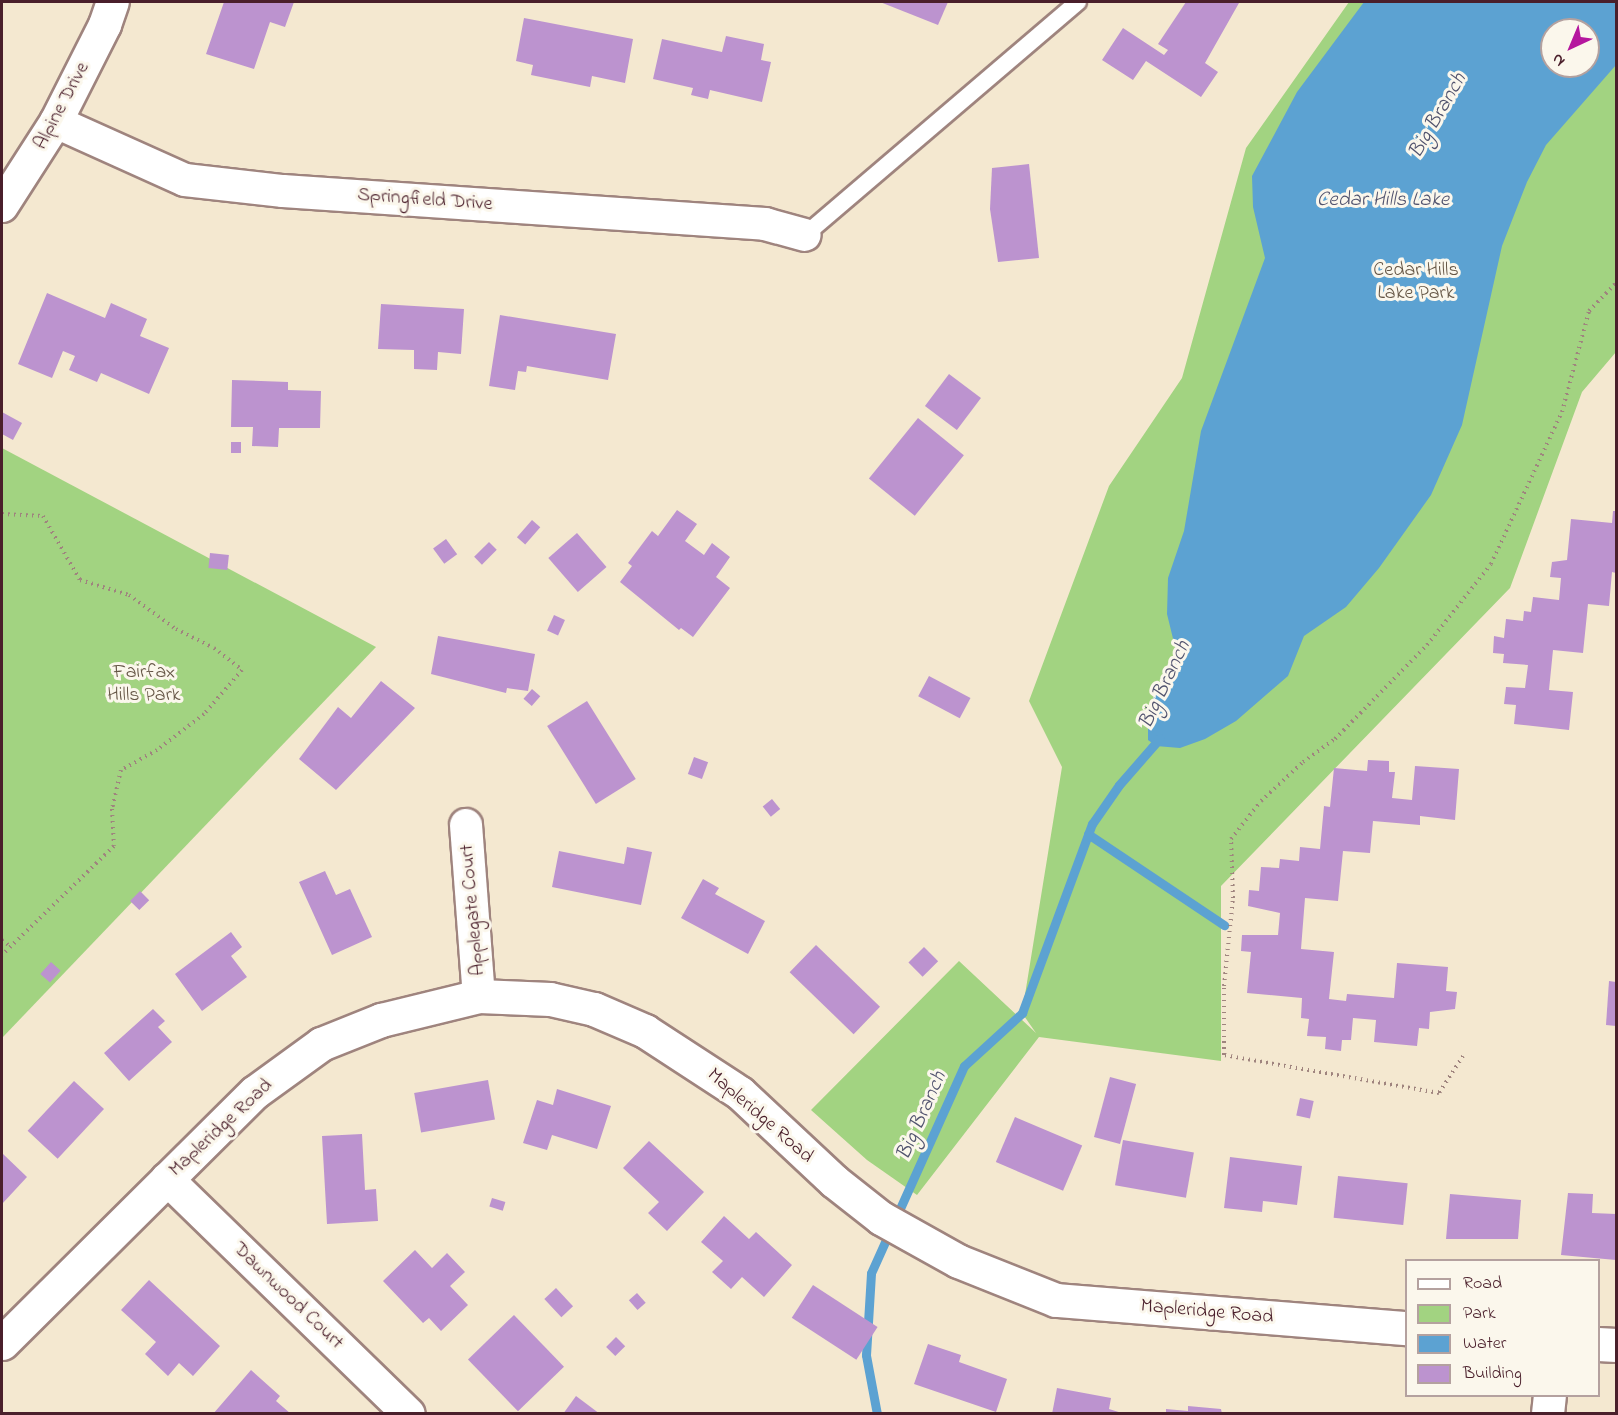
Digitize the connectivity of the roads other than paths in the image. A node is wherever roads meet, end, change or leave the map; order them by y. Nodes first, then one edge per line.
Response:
1 (113, 2) edge
2 (1078, 2) edge
3 (56, 122) junction
4 (2, 206) edge
5 (805, 235) joint
6 (466, 825) dead end
7 (480, 996) junction
8 (167, 1179) junction
9 (1405, 1328) edge
10 (2, 1343) edge
11 (1600, 1344) edge
12 (1617, 1345) edge
13 (1550, 1397) edge
14 (409, 1413) edge
15 (1548, 1413) edge

1 - 3 street, Alpine Drive
2 - 5 lane
3 - 4 street, Alpine Drive
3 - 5 street, Springfield Drive
6 - 7 street, Applegate Court
7 - 8 street, Mapleridge Road
7 - 9 street, Mapleridge Road
8 - 10 street, Mapleridge Road
8 - 14 street, Dawnwood Court
11 - 12 street
13 - 15 street

